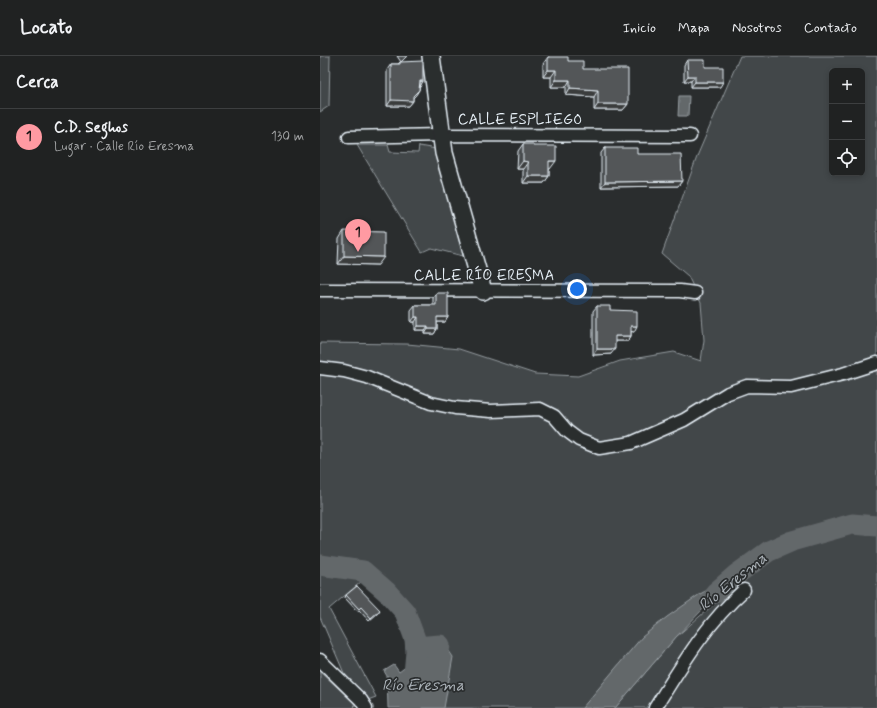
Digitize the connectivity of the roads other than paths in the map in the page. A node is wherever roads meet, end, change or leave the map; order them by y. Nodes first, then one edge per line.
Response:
1 (431, 56) edge
2 (441, 135) junction
3 (690, 136) dead end
4 (349, 137) dead end
5 (320, 290) edge
6 (482, 290) junction
7 (695, 293) dead end
8 (877, 363) edge
9 (320, 368) edge
10 (744, 590) dead end
11 (320, 660) edge
12 (366, 708) edge
13 (655, 708) edge

1 - 2 street
2 - 3 street, CALLE ESPLIEGO
2 - 4 street, CALLE ESPLIEGO
2 - 6 street
5 - 6 street, CALLE RÍO ERESMA
6 - 7 street, CALLE RÍO ERESMA
8 - 9 street
10 - 13 street
11 - 12 street

